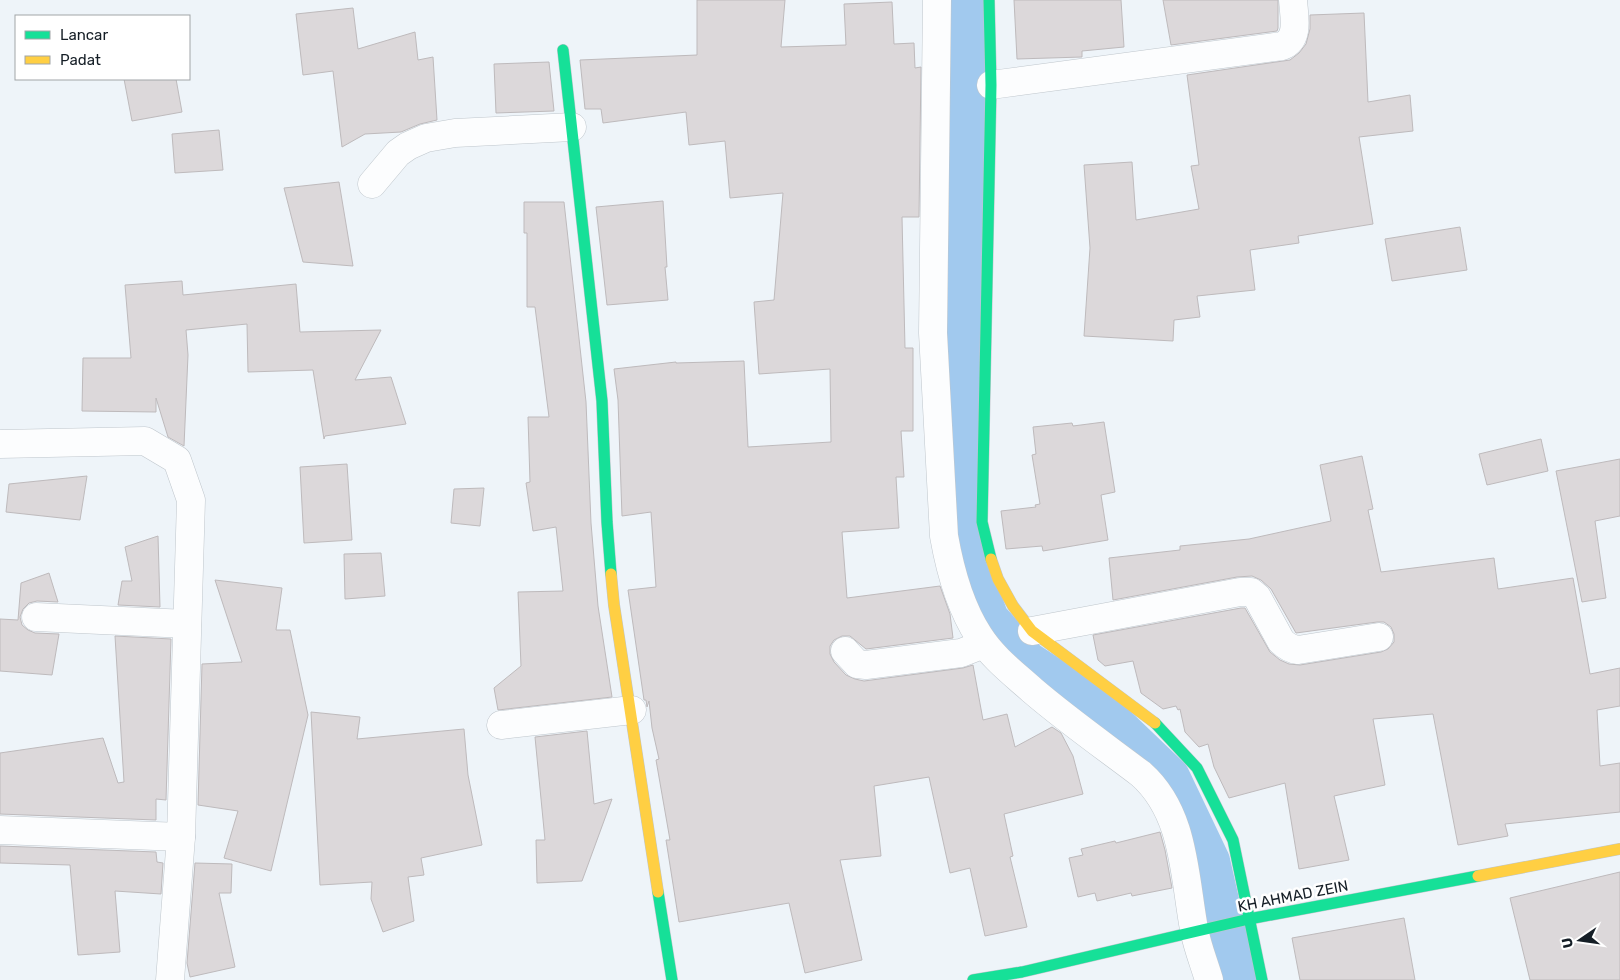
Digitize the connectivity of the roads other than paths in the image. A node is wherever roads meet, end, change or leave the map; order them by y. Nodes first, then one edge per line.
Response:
1 (937, 0) edge
2 (989, 0) edge
3 (1293, 0) edge
4 (563, 50) dead end
5 (991, 85) junction
6 (572, 127) junction
7 (372, 184) dead end
8 (0, 444) edge
9 (36, 617) dead end
10 (187, 624) junction
11 (1032, 631) junction
12 (1379, 637) dead end
13 (984, 644) junction
14 (845, 651) dead end
15 (632, 710) junction
16 (501, 725) dead end
17 (0, 830) edge
18 (181, 837) junction
19 (1620, 849) edge
20 (1249, 919) junction
21 (1199, 930) junction
22 (1022, 976) edge
23 (170, 980) edge
24 (672, 980) edge
25 (973, 980) edge
26 (1209, 980) edge
27 (1262, 980) edge

1 - 13 street
2 - 5 street
3 - 5 street
4 - 6 street
5 - 11 street
6 - 7 street
6 - 15 street
8 - 10 street
9 - 10 street
10 - 18 street
11 - 12 street
11 - 20 street
13 - 14 street
13 - 21 street
15 - 16 street
15 - 24 street
17 - 18 street
18 - 23 street
19 - 20 street, KH AHMAD ZEIN
20 - 21 street, KH AHMAD ZEIN
20 - 27 street
21 - 22 street, KH AHMAD ZEIN
21 - 26 street
22 - 25 street, KH AHMAD ZEIN

